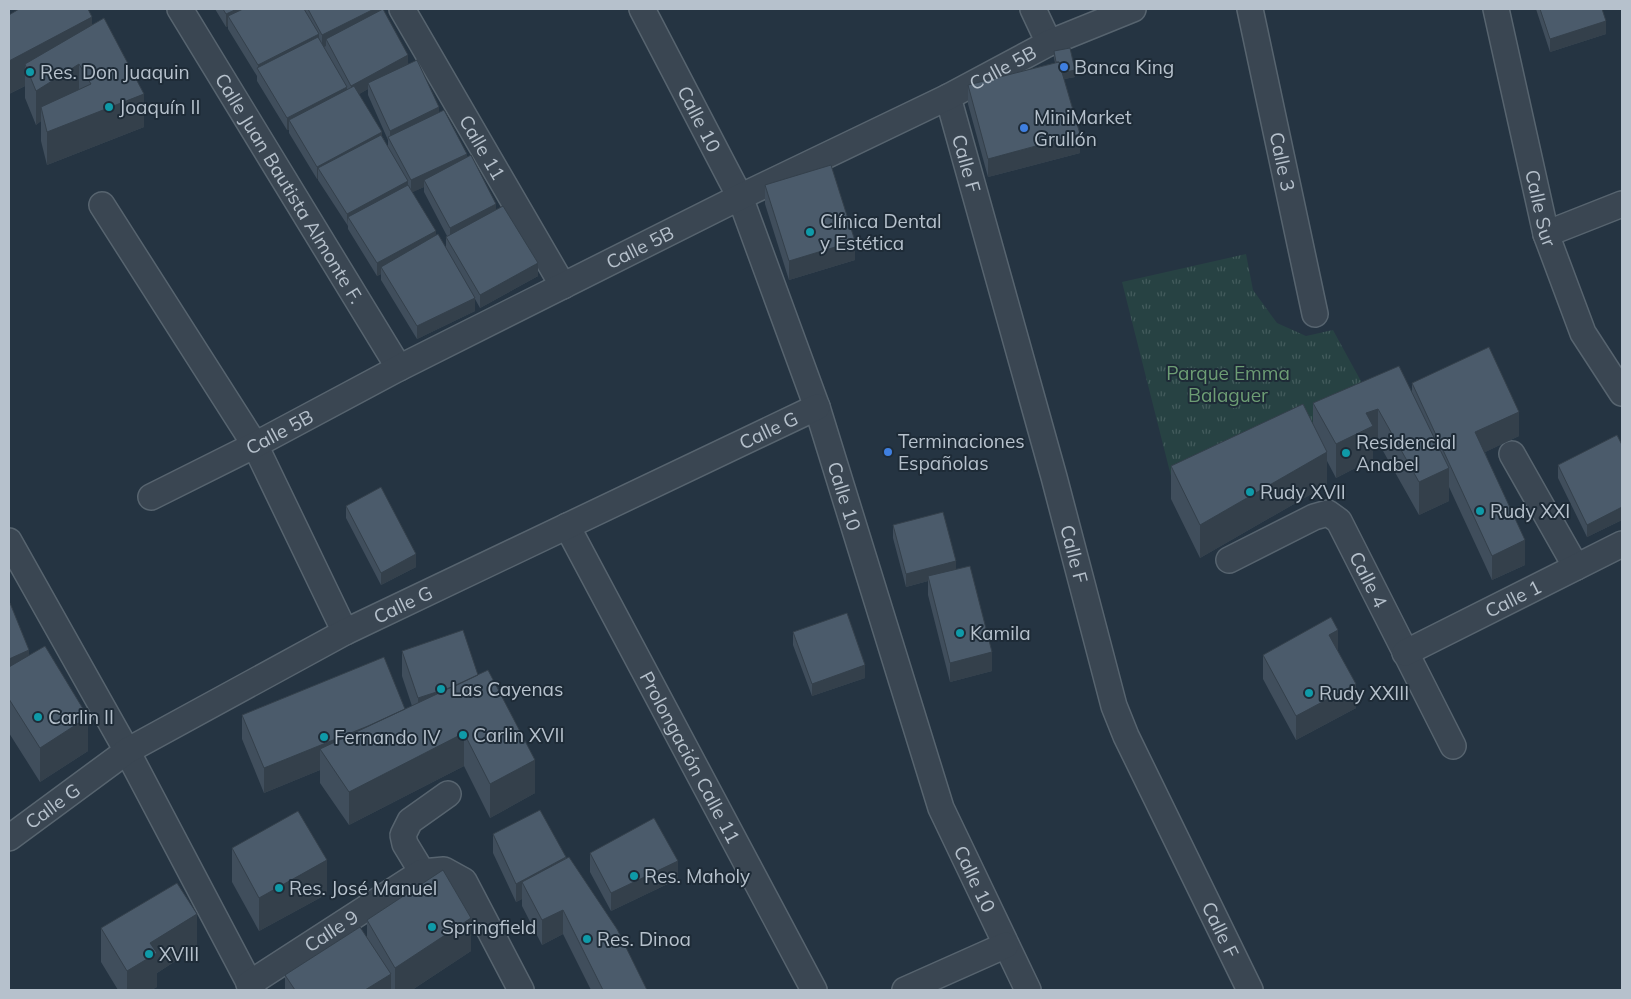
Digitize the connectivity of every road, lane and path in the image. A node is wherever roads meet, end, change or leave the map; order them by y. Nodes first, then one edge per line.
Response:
1 (180, 9) edge
2 (402, 9) edge
3 (1033, 9) edge
4 (1133, 9) edge
5 (1250, 9) edge
6 (1496, 9) edge
7 (645, 10) edge
8 (1049, 43) junction
9 (948, 97) junction
10 (740, 197) junction
11 (1622, 204) edge
12 (102, 205) dead end
13 (1546, 234) junction
14 (563, 286) junction
15 (1315, 314) dead end
16 (400, 368) junction
17 (1622, 394) edge
18 (818, 407) junction
19 (255, 445) junction
20 (1512, 454) dead end
21 (151, 497) dead end
22 (567, 526) junction
23 (9, 541) edge
24 (1622, 544) edge
25 (1230, 560) dead end
26 (1576, 567) junction
27 (345, 632) junction
28 (1405, 653) junction
29 (1454, 746) dead end
30 (127, 751) junction
31 (448, 794) dead end
32 (9, 838) edge
33 (422, 872) junction
34 (1006, 945) junction
35 (251, 987) edge
36 (521, 990) edge
37 (814, 990) edge
38 (906, 990) edge
39 (1028, 990) edge
40 (1250, 990) edge

1 - 16 street, Calle Juan Bautista Almonte F.
2 - 14 street, Calle 11
3 - 8 street
4 - 8 street, Calle 5B
5 - 15 street, Calle 3
6 - 13 street, Calle Sur
7 - 10 street, Calle 10
8 - 9 street, Calle 5B
9 - 10 street, Calle 5B
9 - 40 street, Calle F
10 - 14 street, Calle 5B
10 - 18 street, Calle 10
11 - 13 street
12 - 19 street
13 - 17 street, Calle Sur
14 - 16 street, Calle 5B
16 - 19 street, Calle 5B
18 - 22 street, Calle G
18 - 34 street, Calle 10
19 - 21 street, Calle 5B
19 - 27 street
20 - 26 street
22 - 27 street, Calle G
22 - 37 street, Prolongación Calle 11
23 - 30 street
24 - 26 street, Calle 1
25 - 28 street, Calle 4
26 - 28 street, Calle 1
27 - 30 street, Calle G
28 - 29 street, Calle 4
30 - 32 street, Calle G
30 - 35 street
31 - 33 street
33 - 35 street, Calle 9
33 - 36 street
34 - 38 street
34 - 39 street, Calle 10

